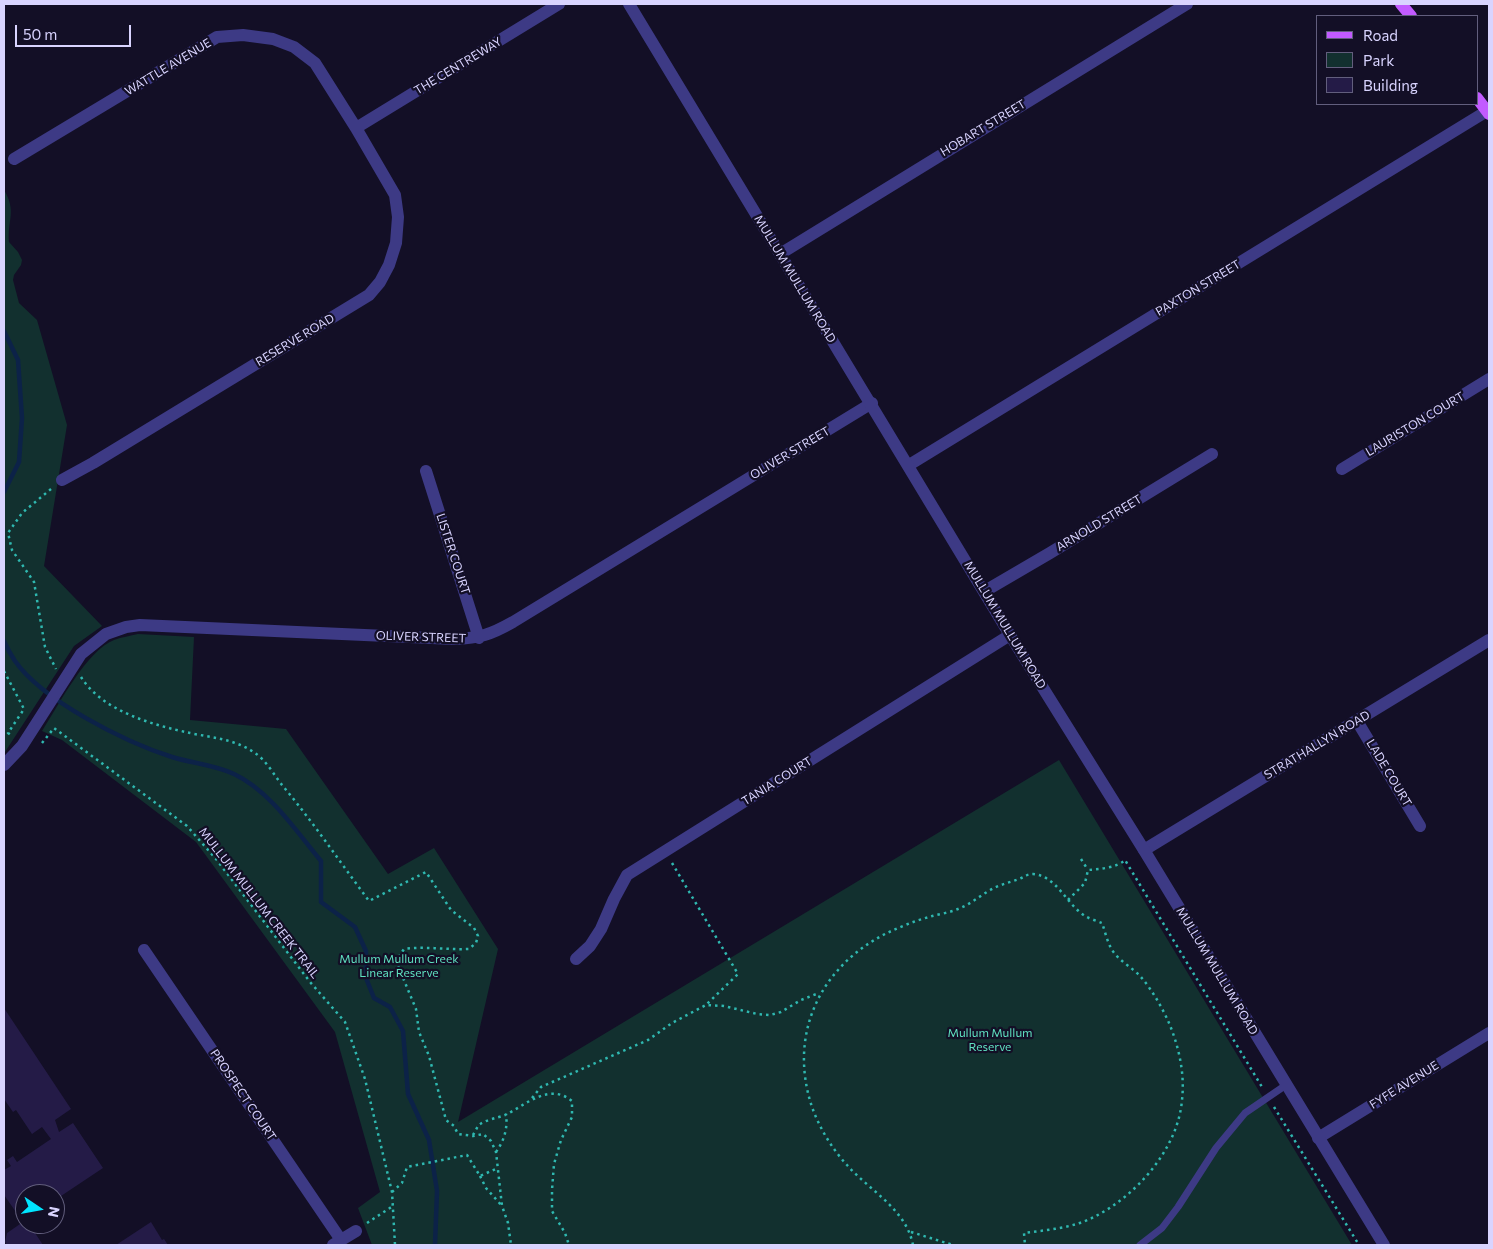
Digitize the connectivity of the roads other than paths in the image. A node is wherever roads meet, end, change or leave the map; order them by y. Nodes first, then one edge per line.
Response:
1 (559, 4) edge
2 (629, 4) edge
3 (1187, 4) edge
4 (1401, 4) edge
5 (1410, 15) edge
6 (1478, 99) edge
7 (1488, 112) edge
8 (356, 128) junction
9 (14, 159) dead end
10 (780, 254) junction
11 (1489, 379) edge
12 (872, 403) junction
13 (1212, 454) dead end
14 (909, 465) junction
15 (1342, 469) dead end
16 (426, 471) dead end
17 (62, 480) road end
18 (985, 590) junction
19 (1010, 635) junction
20 (479, 638) junction
21 (1489, 640) edge
22 (1357, 721) junction
23 (4, 765) edge
24 (1420, 826) dead end
25 (1144, 850) junction
26 (144, 950) dead end
27 (576, 959) dead end
28 (1489, 1033) edge
29 (1286, 1085) junction
30 (1318, 1138) junction
31 (356, 1231) road end
32 (337, 1243) edge
33 (1140, 1245) edge
34 (1384, 1245) edge

1 - 8 street, THE CENTREWAY
2 - 10 street, MULLUM MULLUM ROAD
3 - 10 street, HOBART STREET
4 - 5 main road
6 - 7 main road
7 - 14 street, PAXTON STREET
8 - 9 street, WATTLE AVENUE
8 - 17 street, RESERVE ROAD
10 - 12 street, MULLUM MULLUM ROAD
11 - 15 street, LAURISTON COURT
12 - 14 street, MULLUM MULLUM ROAD
12 - 20 street, OLIVER STREET
13 - 18 street, ARNOLD STREET
14 - 18 street, MULLUM MULLUM ROAD
16 - 20 street, LISTER COURT
18 - 19 street, MULLUM MULLUM ROAD
19 - 25 street, MULLUM MULLUM ROAD
19 - 27 street, TANIA COURT
20 - 23 street, OLIVER STREET
21 - 22 street, STRATHALLYN ROAD
22 - 24 street, LADE COURT
22 - 25 street, STRATHALLYN ROAD
25 - 29 street, MULLUM MULLUM ROAD
26 - 32 street, PROSPECT COURT
28 - 30 street, FYFE AVENUE
29 - 30 street, MULLUM MULLUM ROAD
29 - 33 lane
30 - 34 street, MULLUM MULLUM ROAD
31 - 32 street

